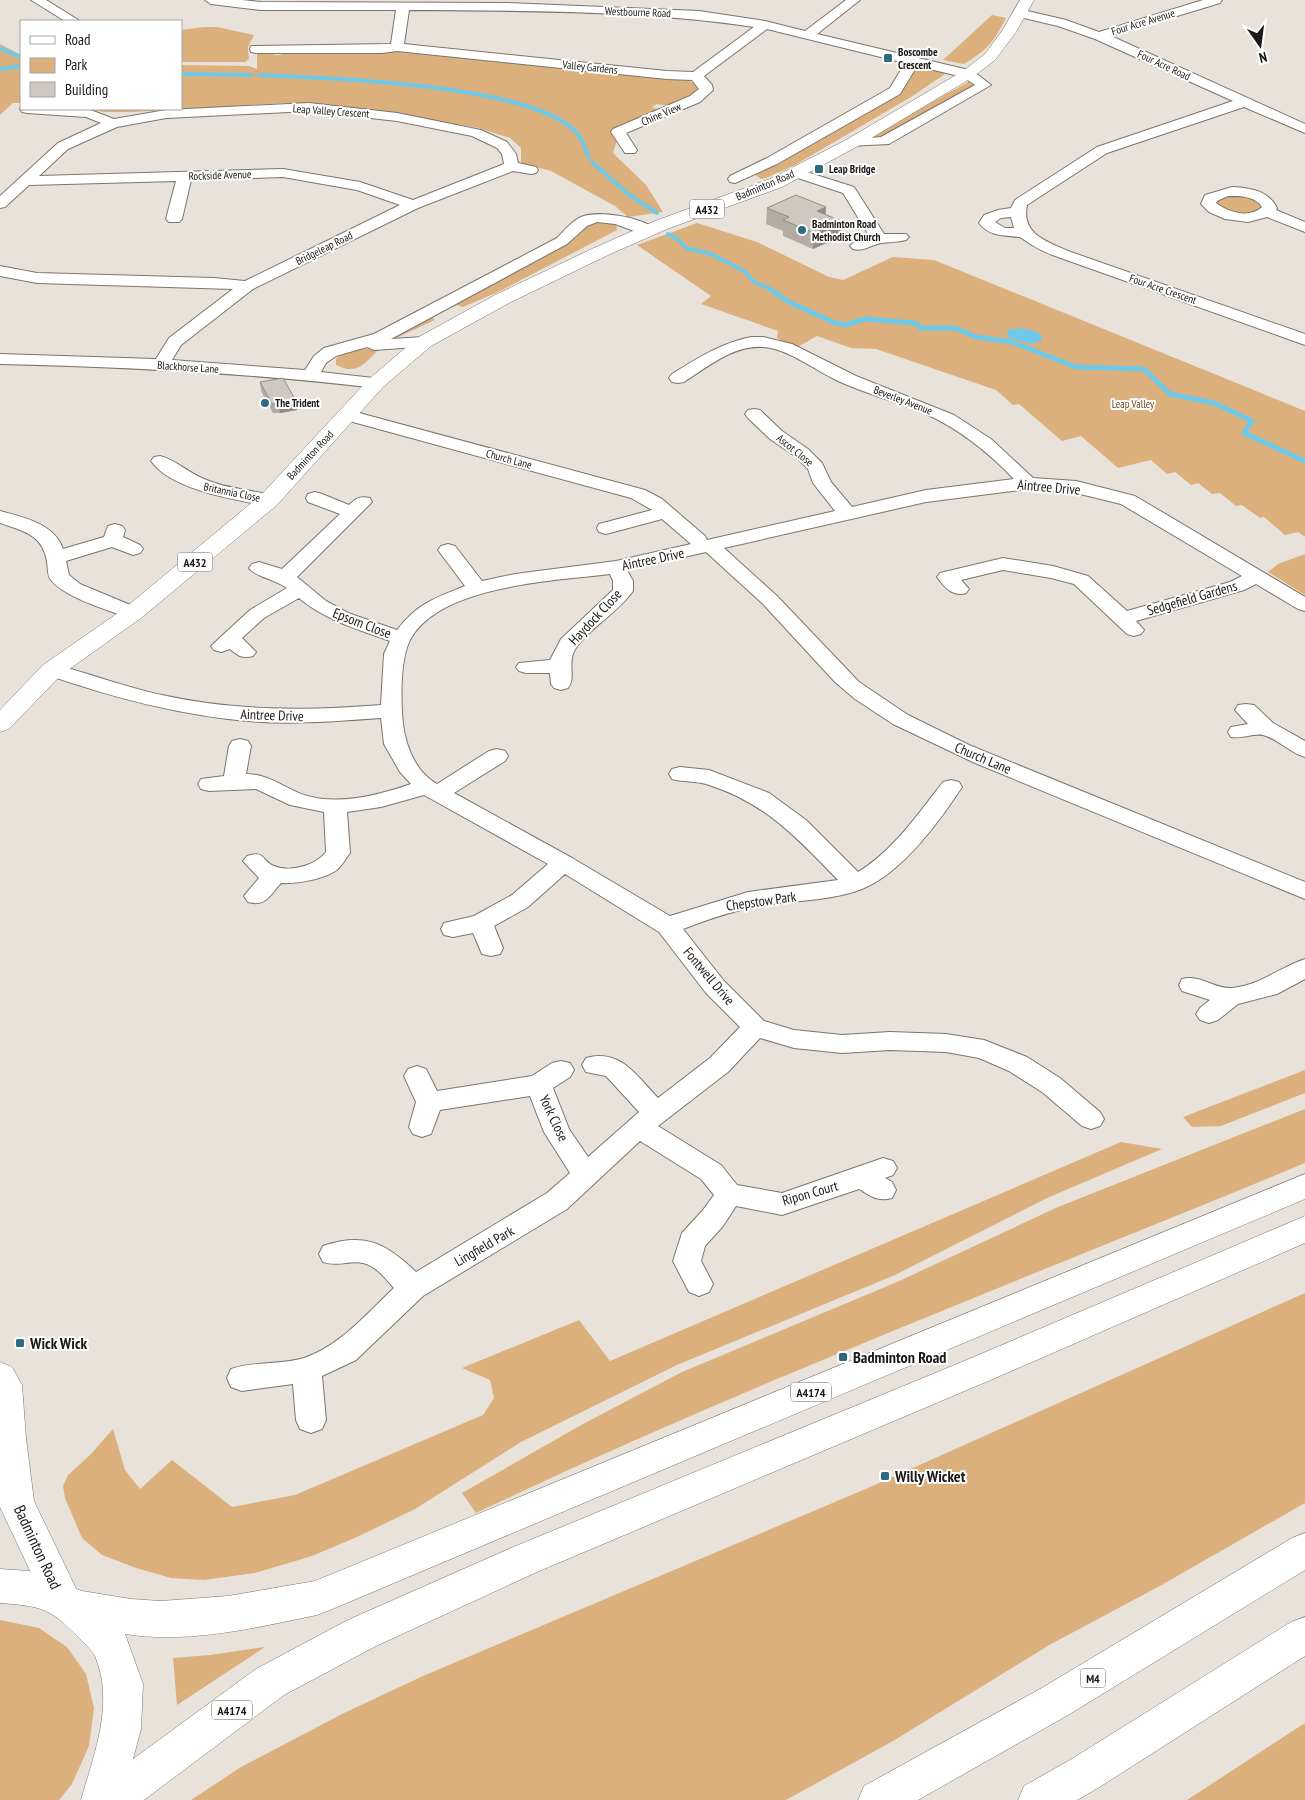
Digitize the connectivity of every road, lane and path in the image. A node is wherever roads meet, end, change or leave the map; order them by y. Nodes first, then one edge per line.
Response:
1 (38, 0) edge
2 (211, 0) edge
3 (854, 0) edge
4 (1216, 0) edge
5 (326, 3) edge
6 (403, 6) junction
7 (1023, 6) edge
8 (72, 20) edge
9 (765, 25) junction
10 (806, 36) junction
11 (1099, 36) junction
12 (397, 47) junction
13 (256, 49) dead end
14 (913, 60) junction
15 (968, 74) junction
16 (696, 76) junction
17 (1244, 102) junction
18 (25, 110) edge
19 (113, 123) junction
20 (1305, 129) edge
21 (630, 150) dead end
22 (511, 166) junction
23 (531, 170) dead end
24 (797, 173) junction
25 (184, 177) junction
26 (735, 179) dead end
27 (24, 181) junction
28 (0, 204) edge
29 (413, 205) junction
30 (1016, 212) junction
31 (1267, 212) dead end
32 (191, 218) dead end
33 (174, 219) junction
34 (157, 220) dead end
35 (1305, 228) edge
36 (648, 231) junction
37 (1024, 232) junction
38 (901, 237) dead end
39 (879, 239) junction
40 (858, 246) dead end
41 (0, 271) edge
42 (247, 286) junction
43 (1305, 340) edge
44 (424, 342) junction
45 (354, 346) junction
46 (0, 359) edge
47 (160, 365) junction
48 (311, 374) junction
49 (691, 374) dead end
50 (376, 382) junction
51 (754, 414) dead end
52 (348, 415) junction
53 (159, 467) dead end
54 (1028, 483) junction
55 (315, 498) dead end
56 (269, 500) junction
57 (666, 512) junction
58 (848, 515) junction
59 (0, 517) edge
60 (606, 528) dead end
61 (704, 543) junction
62 (133, 549) dead end
63 (458, 553) dead end
64 (56, 558) junction
65 (616, 567) junction
66 (258, 568) dead end
67 (1259, 576) junction
68 (292, 583) junction
69 (477, 588) junction
70 (959, 589) dead end
71 (1305, 605) edge
72 (133, 613) junction
73 (401, 638) junction
74 (225, 642) joint
75 (246, 652) dead end
76 (526, 667) dead end
77 (52, 670) junction
78 (1246, 710) dead end
79 (391, 711) junction
80 (0, 724) edge
81 (1265, 728) junction
82 (1239, 732) dead end
83 (240, 746) dead end
84 (1305, 750) edge
85 (497, 756) dead end
86 (680, 774) dead end
87 (234, 783) junction
88 (209, 784) dead end
89 (951, 787) dead end
90 (432, 791) junction
91 (335, 806) junction
92 (255, 861) dead end
93 (564, 863) junction
94 (275, 875) junction
95 (856, 883) junction
96 (1305, 890) edge
97 (256, 896) dead end
98 (481, 923) junction
99 (668, 926) junction
100 (453, 929) dead end
101 (491, 948) dead end
102 (1305, 968) edge
103 (1190, 985) dead end
104 (1230, 997) junction
105 (1209, 1014) dead end
106 (754, 1027) junction
107 (595, 1066) dead end
108 (561, 1070) dead end
109 (417, 1076) dead end
110 (539, 1085) junction
111 (429, 1102) junction
112 (1091, 1119) dead end
113 (647, 1120) junction
114 (422, 1127) dead end
115 (586, 1175) junction
116 (876, 1178) dead end
117 (1305, 1186) edge
118 (729, 1194) junction
119 (1305, 1230) edge
120 (333, 1254) dead end
121 (699, 1284) dead end
122 (413, 1288) junction
123 (307, 1370) junction
124 (0, 1378) edge
125 (242, 1378) dead end
126 (311, 1420) dead end
127 (1305, 1550) edge
128 (0, 1586) edge
129 (69, 1603) junction
130 (1305, 1635) edge
131 (101, 1800) edge
132 (111, 1800) edge
133 (878, 1800) edge
134 (1038, 1800) edge

1 - 8 street
2 - 5 street, Westbourne Road
3 - 10 street
4 - 11 street, Four Acre Avenue
5 - 6 street, Westbourne Road
6 - 9 street, Westbourne Road
6 - 12 street
7 - 11 street, Four Acre Road
7 - 15 main road, Badminton Road / A432
9 - 10 street, Westbourne Road
9 - 16 street
10 - 14 street, Westbourne Road
11 - 17 street, Four Acre Road
12 - 13 street, Valley Gardens
12 - 16 street, Valley Gardens
14 - 15 street, Westbourne Road
14 - 26 street, Badminton Road
15 - 24 main road, Badminton Road / A432
16 - 21 street, Chine View
17 - 20 street, Four Acre Road
17 - 30 street
18 - 19 street
19 - 22 street, Leap Valley Crescent
19 - 27 street, Leap Valley Crescent
22 - 23 street
22 - 29 street, Bridgeleap Road
24 - 36 main road, Badminton Road / A432
24 - 39 street
25 - 27 street, Rockside Avenue
25 - 29 street, Rockside Avenue
25 - 33 street
27 - 28 street, Leap Valley Crescent
29 - 42 street, Bridgeleap Road
30 - 37 street
30 - 37 street
31 - 35 street
32 - 33 street
33 - 34 street
36 - 44 main road, Badminton Road / A432
36 - 45 street
37 - 43 street, Four Acre Crescent
38 - 39 street
39 - 40 street
41 - 42 street
42 - 47 street, Bridgeleap Road
44 - 45 street
44 - 50 main road, Badminton Road / A432
45 - 48 street
46 - 47 street, Blackhorse Lane
47 - 48 street, Blackhorse Lane
48 - 50 street, Blackhorse Lane
49 - 54 street, Beverley Avenue
50 - 52 main road, Badminton Road / A432
51 - 58 street, Ascot Close
52 - 56 main road, Badminton Road / A432
52 - 57 street, Church Lane
53 - 56 street, Britannia Close
54 - 58 street, Aintree Drive
54 - 67 street, Aintree Drive
55 - 68 street
56 - 72 main road, Badminton Road / A432
57 - 60 street
57 - 61 street, Church Lane
58 - 61 street, Aintree Drive
59 - 64 street
61 - 65 street, Aintree Drive
61 - 96 street, Church Lane
62 - 64 street
63 - 69 street
64 - 72 street
65 - 69 street, Aintree Drive
65 - 76 street, Haydock Close
66 - 68 street, Epsom Close
67 - 70 street, Sedgefield Gardens
67 - 71 street, Aintree Drive
68 - 73 street, Epsom Close
68 - 74 street
69 - 73 street, Aintree Drive
72 - 77 main road, Badminton Road / A432
73 - 79 street, Aintree Drive
74 - 75 street
77 - 79 street, Aintree Drive
77 - 80 main road, Badminton Road / A432
78 - 81 street
79 - 90 street, Fontwell Drive
81 - 82 street
81 - 84 street
83 - 87 street
85 - 90 street
86 - 95 street
87 - 88 street
87 - 91 street
89 - 95 street, Chepstow Park
90 - 91 street
90 - 93 street, Fontwell Drive
91 - 94 street
92 - 94 street
93 - 98 street
93 - 99 street, Fontwell Drive
94 - 97 street
95 - 99 street, Chepstow Park
98 - 100 street
98 - 101 street
99 - 106 street, Fontwell Drive
102 - 104 street
103 - 104 street
104 - 105 street
106 - 112 street, Fontwell Drive
106 - 113 street, Lingfield Park
107 - 113 street
108 - 110 street, York Close
109 - 111 street
110 - 111 street, York Close
110 - 115 street, York Close
111 - 114 street
113 - 115 street, Lingfield Park
113 - 118 street
115 - 122 street, Lingfield Park
116 - 118 street, Ripon Court
117 - 129 main road, A4174
118 - 121 street
119 - 132 main road, A4174
120 - 122 street
122 - 123 street, Lingfield Park
123 - 125 street, Lingfield Park
123 - 126 street
124 - 129 main road, Badminton Road
127 - 133 main road, M4
128 - 129 main road
129 - 131 main road
130 - 134 main road

